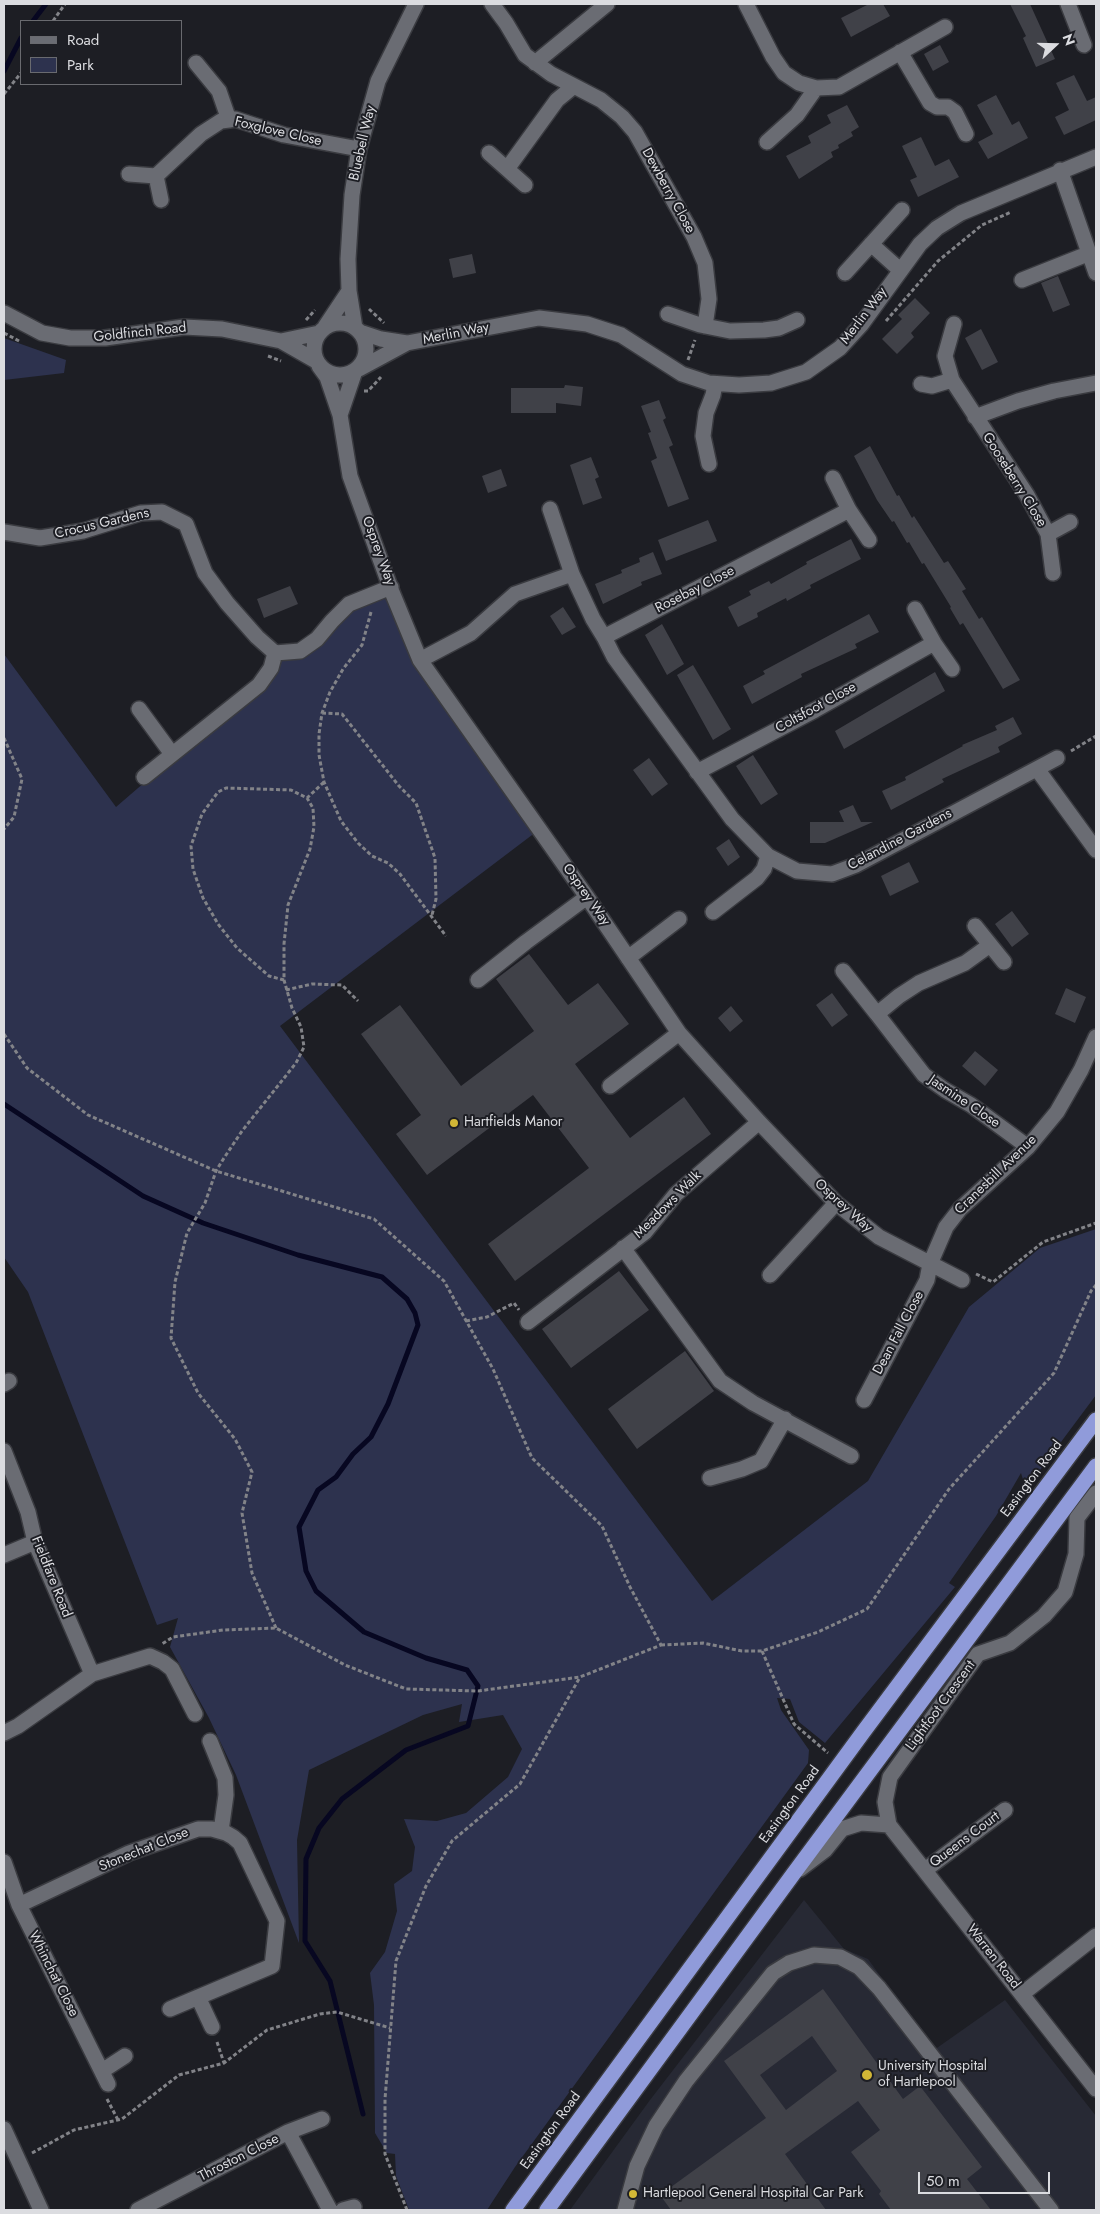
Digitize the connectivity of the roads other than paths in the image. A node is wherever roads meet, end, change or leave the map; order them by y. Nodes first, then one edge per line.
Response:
1 (414, 4) edge
2 (492, 4) edge
3 (607, 4) edge
4 (746, 4) edge
5 (1068, 4) edge
6 (945, 27) dead end
7 (1084, 45) dead end
8 (900, 52) junction
9 (196, 63) dead end
10 (535, 63) junction
11 (574, 86) junction
12 (816, 88) junction
13 (229, 120) junction
14 (966, 134) dead end
15 (767, 142) dead end
16 (359, 149) junction
17 (489, 153) dead end
18 (1096, 157) edge
19 (507, 169) junction
20 (1060, 170) junction
21 (129, 174) dead end
22 (156, 176) junction
23 (525, 185) dead end
24 (161, 200) dead end
25 (902, 210) dead end
26 (871, 244) junction
27 (1090, 253) junction
28 (900, 270) junction
29 (845, 273) dead end
30 (1096, 273) edge
31 (1022, 280) dead end
32 (349, 291) junction
33 (4, 313) edge
34 (668, 314) dead end
35 (797, 320) dead end
36 (954, 324) dead end
37 (703, 326) junction
38 (322, 330) junction
39 (358, 330) junction
40 (281, 340) junction
41 (407, 343) junction
42 (318, 363) junction
43 (357, 370) junction
44 (952, 380) junction
45 (1096, 383) edge
46 (715, 384) junction
47 (921, 384) dead end
48 (340, 415) junction
49 (975, 417) junction
50 (709, 464) dead end
51 (833, 478) dead end
52 (550, 509) dead end
53 (849, 510) junction
54 (1070, 522) dead end
55 (4, 534) edge
56 (1048, 534) junction
57 (869, 540) dead end
58 (1053, 573) dead end
59 (572, 574) junction
60 (391, 587) junction
61 (915, 610) dead end
62 (604, 637) junction
63 (934, 642) junction
64 (275, 653) junction
65 (420, 660) junction
66 (952, 669) dead end
67 (139, 709) dead end
68 (172, 754) junction
69 (1057, 758) road end
70 (1037, 768) junction
71 (697, 772) junction
72 (144, 777) dead end
73 (1096, 850) edge
74 (768, 856) junction
75 (587, 897) junction
76 (713, 912) dead end
77 (679, 919) dead end
78 (975, 926) dead end
79 (990, 945) junction
80 (628, 958) junction
81 (1004, 962) dead end
82 (843, 971) dead end
83 (478, 980) dead end
84 (877, 1014) junction
85 (679, 1033) junction
86 (1096, 1037) edge
87 (610, 1086) dead end
88 (759, 1122) junction
89 (1028, 1147) junction
90 (836, 1202) junction
91 (623, 1248) junction
92 (930, 1264) junction
93 (770, 1275) dead end
94 (962, 1280) road end
95 (528, 1322) road end
96 (864, 1400) dead end
97 (785, 1420) junction
98 (1096, 1420) edge
99 (4, 1452) edge
100 (851, 1456) dead end
101 (1096, 1466) edge
102 (710, 1478) dead end
103 (1096, 1493) edge
104 (35, 1542) junction
105 (4, 1555) edge
106 (92, 1674) junction
107 (195, 1714) dead end
108 (4, 1732) edge
109 (210, 1741) dead end
110 (1005, 1810) dead end
111 (889, 1825) junction
112 (220, 1831) junction
113 (4, 1862) edge
114 (925, 1870) junction
115 (794, 1872) junction
116 (19, 1906) junction
117 (1096, 1936) edge
118 (1022, 1994) junction
119 (198, 1997) junction
120 (170, 2009) dead end
121 (212, 2027) road end
122 (125, 2056) dead end
123 (1096, 2089) edge
124 (322, 2119) dead end
125 (4, 2129) edge
126 (288, 2132) junction
127 (41, 2210) edge
128 (138, 2210) edge
129 (330, 2210) edge
130 (513, 2210) edge
131 (547, 2210) edge
132 (625, 2210) edge
133 (1051, 2210) edge

1 - 16 street, Bluebell Way
2 - 10 street, Dewberry Close
3 - 10 street
4 - 12 street
5 - 7 street
6 - 8 street
8 - 12 street
8 - 14 street
9 - 13 street
10 - 11 street, Dewberry Close
11 - 19 street
11 - 37 street, Dewberry Close
12 - 15 street
13 - 16 street, Foxglove Close
13 - 22 street, Foxglove Close
16 - 32 street, Bluebell Way
17 - 19 street
18 - 20 street, Merlin Way
19 - 23 street
20 - 27 street
20 - 28 street, Merlin Way
21 - 22 street
22 - 24 street
25 - 26 street
26 - 28 street
26 - 29 street
27 - 30 street
27 - 31 street
28 - 46 street, Merlin Way
32 - 38 street
32 - 39 street, Bluebell Way
33 - 40 street, Goldfinch Road
34 - 37 street
35 - 37 street
36 - 44 street, Gooseberry Close
38 - 39 street
38 - 40 street, Goldfinch Road
38 - 42 street
39 - 41 street, Merlin Way
39 - 43 street
40 - 42 street, Goldfinch Road
41 - 43 street, Merlin Way
41 - 46 street, Merlin Way
42 - 43 street
42 - 48 street, Osprey Way
43 - 48 street, Osprey Way
44 - 47 street
44 - 49 street, Gooseberry Close
45 - 49 street, Gooseberry Close
46 - 50 street
48 - 60 street, Osprey Way
49 - 56 street, Gooseberry Close
51 - 53 street
52 - 59 street
53 - 57 street
53 - 62 street, Rosebay Close
54 - 56 street
55 - 64 street, Crocus Gardens
56 - 58 street, Gooseberry Close
59 - 62 street
59 - 65 street
60 - 64 street
60 - 65 street, Osprey Way
61 - 63 street
62 - 71 street, Celandine Gardens
63 - 66 street
63 - 71 street, Coltsfoot Close
64 - 68 street
65 - 75 street, Osprey Way
67 - 68 street
68 - 72 street
69 - 70 street, Celandine Gardens
70 - 73 street
70 - 74 street, Celandine Gardens
71 - 74 street, Celandine Gardens
74 - 76 street
75 - 80 street, Osprey Way
75 - 83 street
77 - 80 street
78 - 79 street
79 - 81 street
79 - 84 street
80 - 85 street, Osprey Way
82 - 84 street, Jasmine Close
84 - 89 street, Jasmine Close
85 - 87 street
85 - 88 street, Osprey Way
86 - 89 street, Cranesbill Avenue
88 - 90 street, Osprey Way
88 - 91 street, Meadows Walk
89 - 92 street, Cranesbill Avenue
90 - 92 street, Osprey Way
90 - 93 street
91 - 95 street, Meadows Walk
91 - 97 street
92 - 94 street, Osprey Way
92 - 96 street, Dean Fall Close
97 - 100 street
97 - 102 street
98 - 130 highway, Easington Road
99 - 104 street, Fieldfare Road
101 - 115 highway
103 - 111 street, Lightfoot Crescent
104 - 105 street
104 - 106 street, Fieldfare Road
106 - 107 street
106 - 108 street
109 - 112 street
110 - 114 street, Queens Court
111 - 114 street, Warren Road
111 - 115 street
112 - 116 street, Stonechat Close
112 - 119 street, Stonechat Close
113 - 116 street, Whinchat Close
114 - 118 street, Warren Road
115 - 131 highway
116 - 122 street, Whinchat Close
117 - 118 street
118 - 123 street, Warren Road
119 - 120 street, Stonechat Close
119 - 121 street
124 - 126 street
125 - 127 street
126 - 128 street, Throston Close
126 - 129 street, Throston Close
132 - 133 street

